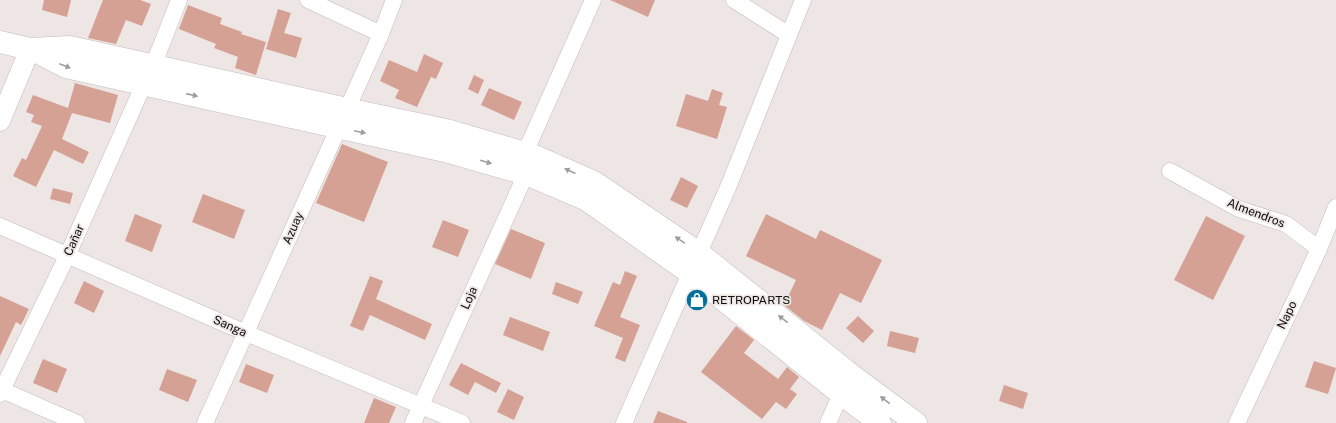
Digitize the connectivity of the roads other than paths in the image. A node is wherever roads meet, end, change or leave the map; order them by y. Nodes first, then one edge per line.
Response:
1 (179, 0) edge
2 (308, 0) edge
3 (394, 0) edge
4 (593, 0) edge
5 (734, 0) edge
6 (803, 0) edge
7 (381, 34) junction
8 (789, 34) junction
9 (0, 42) edge
10 (30, 49) junction
11 (149, 75) junction
12 (342, 118) junction
13 (0, 121) edge
14 (525, 163) junction
15 (1170, 171) dead end
16 (1336, 207) edge
17 (0, 226) edge
18 (1319, 249) junction
19 (699, 253) junction
20 (68, 254) junction
21 (690, 273) junction
22 (246, 333) junction
23 (854, 376) junction
24 (1, 391) edge
25 (841, 394) junction
26 (421, 406) junction
27 (77, 423) edge
28 (205, 423) edge
29 (413, 423) edge
30 (462, 423) edge
31 (624, 423) edge
32 (828, 423) edge
33 (880, 423) edge
34 (916, 423) edge
35 (1236, 423) edge

1 - 11 street, Cañar
2 - 7 street
3 - 7 street, Azuay
4 - 14 street, Loja
5 - 8 street
6 - 8 street
7 - 12 street, Azuay
8 - 19 street
9 - 10 main road
10 - 11 main road
10 - 13 street
11 - 12 main road
11 - 20 street, Cañar
12 - 14 main road
12 - 22 street, Azuay
19 -> 14 main road
14 - 21 main road
14 - 26 street, Loja
15 - 18 street, Almendros
16 - 18 street, Napo
17 - 20 street, Sanga
18 - 35 street, Napo
19 - 21 street
23 -> 19 main road
20 - 22 street, Sanga
20 - 24 street, Cañar
21 - 25 main road
21 - 31 street
22 - 26 street, Sanga
22 - 28 street, Azuay
23 - 25 street
34 -> 23 main road
24 - 27 street
25 - 32 street
25 - 33 main road
26 - 29 street, Loja
26 - 30 street, Sanga

